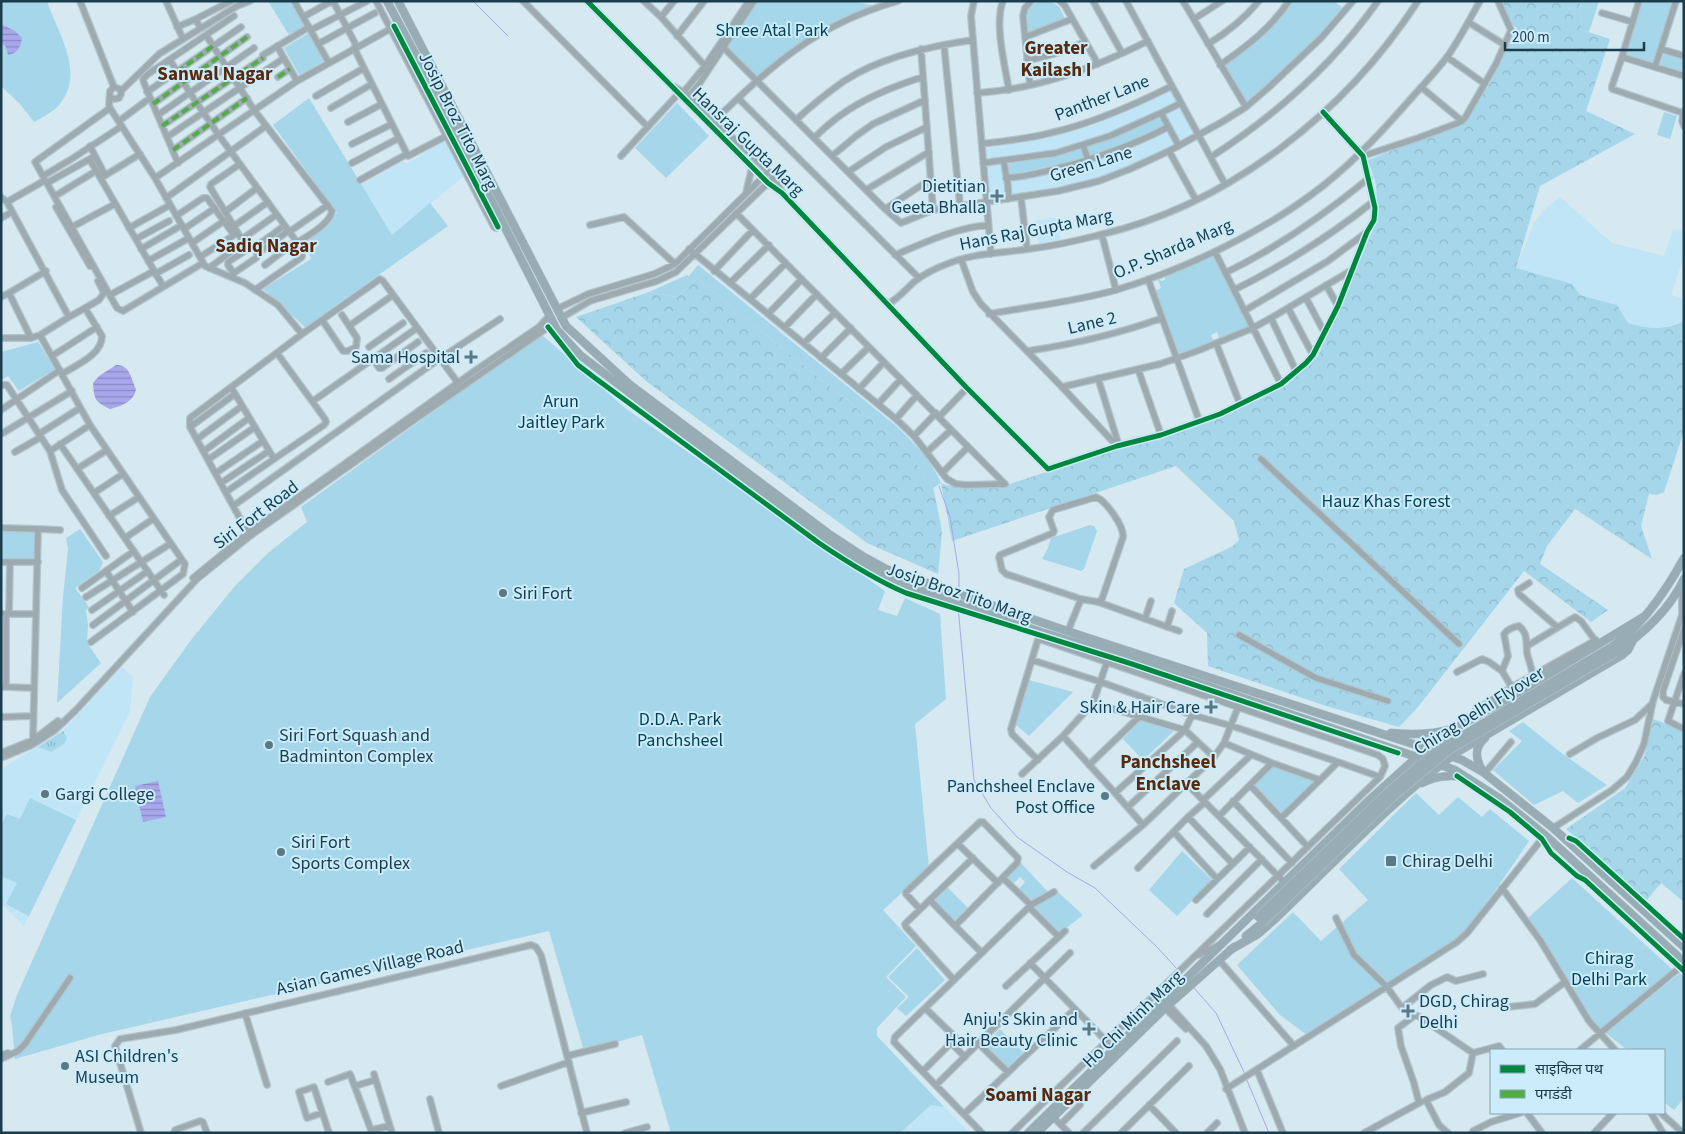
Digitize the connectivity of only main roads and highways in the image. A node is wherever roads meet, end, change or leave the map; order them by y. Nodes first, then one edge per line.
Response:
1 (387, 1) edge
2 (398, 1) edge
3 (584, 344) junction
4 (577, 351) junction
5 (1684, 558) edge
6 (1683, 581) edge
7 (945, 594) junction
8 (1645, 616) junction
9 (1633, 640) junction
10 (1614, 650) junction
11 (1514, 692) junction
12 (1524, 712) junction
13 (1459, 726) junction
14 (1496, 728) junction
15 (1377, 732) junction
16 (1394, 749) junction
17 (1427, 749) junction
18 (1417, 756) junction
19 (1451, 757) junction
20 (1440, 764) junction
21 (1399, 773) junction
22 (1484, 773) junction
23 (1469, 777) junction
24 (1412, 787) junction
25 (1336, 833) junction
26 (1349, 847) junction
27 (1260, 920) junction
28 (1684, 947) edge
29 (1230, 950) junction
30 (1204, 962) junction
31 (1684, 963) edge
32 (1166, 1004) junction
33 (1028, 1133) edge
34 (1037, 1133) edge

1 - 4 main road, Josip Broz Tito Marg
2 - 3 main road, Josip Broz Tito Marg
3 - 4 main road
3 - 7 main road, Josip Broz Tito Marg
4 - 7 main road, Josip Broz Tito Marg
5 - 8 main road
6 - 9 main road
7 - 15 main road, Josip Broz Tito Marg
7 - 16 main road, Josip Broz Tito Marg
8 - 10 main road, Chirag Delhi Flyover
8 - 11 main road
9 - 10 main road, Chirag Delhi Flyover
9 - 12 main road
10 - 27 main road, Chirag Delhi Flyover, bridge
11 - 12 main road
11 - 13 main road
12 - 14 main road
13 - 15 main road
13 - 17 main road
14 - 19 main road
14 - 22 main road
15 - 17 main road, Josip Broz Tito Marg
16 - 18 main road, Josip Broz Tito Marg
16 - 21 main road
17 - 18 main road
17 - 19 main road, Josip Broz Tito Marg
18 - 20 main road, Josip Broz Tito Marg
18 - 21 main road
19 - 20 main road
19 - 22 main road, Josip Broz Tito Marg
20 - 23 main road, Josip Broz Tito Marg
20 - 24 main road
21 - 25 main road
22 - 28 main road, Josip Broz Tito Marg
23 - 24 main road
23 - 31 main road, Josip Broz Tito Marg
24 - 26 main road
25 - 26 main road
25 - 30 main road
26 - 29 main road
27 - 29 main road, Chirag Delhi Flyover
27 - 30 main road, Chirag Delhi Flyover
29 - 32 main road, Ho Chi Minh Marg
30 - 32 main road, Ho Chi Minh Marg
32 - 33 main road, Ho Chi Minh Marg
32 - 34 main road, Ho Chi Minh Marg

